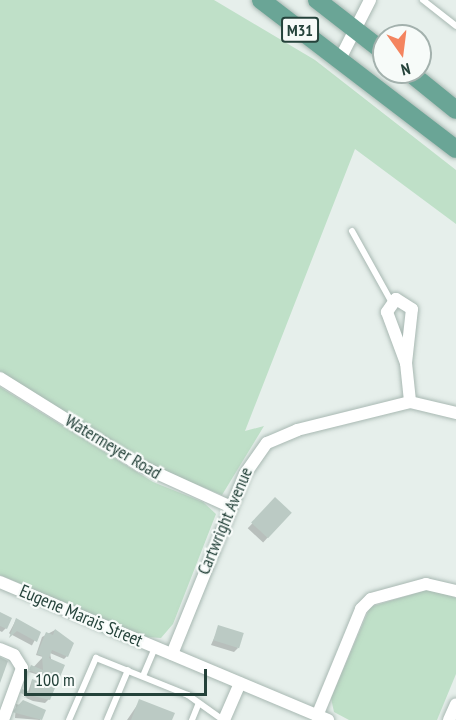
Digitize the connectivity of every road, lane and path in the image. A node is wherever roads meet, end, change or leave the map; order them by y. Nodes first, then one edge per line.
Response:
1 (249, 0) edge
2 (261, 0) edge
3 (317, 0) edge
4 (423, 0) edge
5 (369, 1) edge
6 (286, 20) junction
7 (456, 26) edge
8 (358, 30) junction
9 (372, 42) edge
10 (340, 59) junction
11 (424, 84) edge
12 (456, 110) edge
13 (456, 149) edge
14 (352, 231) dead end
15 (391, 301) junction
16 (406, 363) junction
17 (0, 378) edge
18 (410, 402) junction
19 (456, 413) edge
20 (231, 507) junction
21 (0, 582) edge
22 (456, 591) edge
23 (155, 647) junction
24 (0, 649) edge
25 (172, 654) junction
26 (128, 670) junction
27 (143, 676) junction
28 (240, 683) junction
29 (456, 704) edge
30 (198, 705) junction
31 (323, 718) edge
32 (3, 720) edge
33 (69, 720) edge
34 (107, 720) edge
35 (192, 720) edge
36 (224, 720) edge
37 (449, 720) edge

1 - 6 main road
2 - 6 main road, M31
3 - 8 main road, M31
4 - 7 lane
5 - 8 street
6 - 10 main road, M31
8 - 9 main road, M31
8 - 10 street
10 - 13 main road, M31
11 - 12 main road
14 - 15 lane
15 - 16 street
15 - 16 street
16 - 18 street
17 - 20 street, Watermeyer Road
18 - 19 street, Cartwright Avenue
18 - 20 street, Cartwright Avenue
20 - 25 street, Cartwright Avenue
21 - 23 street, Eugene Marais Street
22 - 31 street
23 - 25 street, Eugene Marais Street
23 - 27 lane
24 - 32 street
25 - 28 street, Eugene Marais Street
26 - 27 lane
26 - 33 lane
26 - 34 lane
27 - 30 lane
28 - 31 street, Eugene Marais Street
28 - 36 street
29 - 37 street
30 - 35 lane
30 - 36 lane

